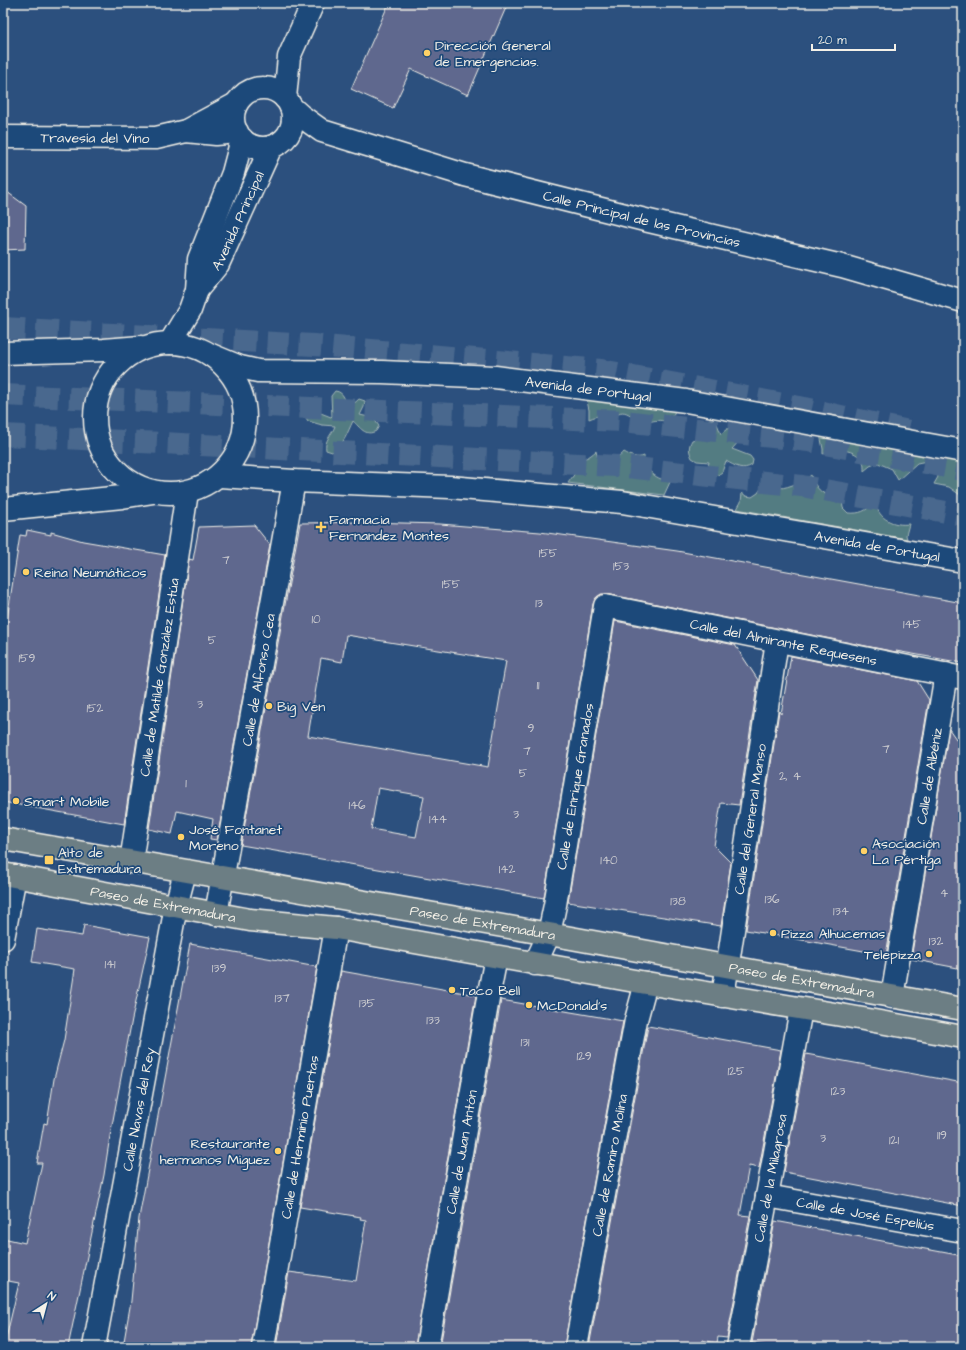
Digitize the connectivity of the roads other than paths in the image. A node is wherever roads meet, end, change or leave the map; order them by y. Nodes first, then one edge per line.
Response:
1 (313, 3) edge
2 (289, 57) junction
3 (258, 89) junction
4 (288, 102) junction
5 (236, 104) junction
6 (186, 131) junction
7 (322, 131) junction
8 (240, 136) junction
9 (3, 138) edge
10 (279, 142) junction
11 (194, 300) junction
12 (963, 301) edge
13 (170, 343) junction
14 (146, 347) junction
15 (203, 351) junction
16 (3, 353) edge
17 (963, 451) edge
18 (220, 476) junction
19 (294, 481) junction
20 (153, 492) junction
21 (187, 492) junction
22 (3, 509) edge
23 (963, 562) edge
24 (605, 606) joint
25 (777, 641) junction
26 (954, 676) edge
27 (3, 839) edge
28 (131, 862) junction
29 (185, 872) junction
30 (9, 875) edge
31 (222, 877) junction
32 (176, 906) junction
33 (216, 914) junction
34 (336, 928) junction
35 (549, 934) junction
36 (3, 939) edge
37 (496, 957) junction
38 (535, 964) junction
39 (727, 967) junction
40 (646, 983) junction
41 (723, 996) junction
42 (892, 997) junction
43 (801, 1009) junction
44 (963, 1009) edge
45 (963, 1037) edge
46 (767, 1196) junction
47 (963, 1231) edge
48 (94, 1347) edge
49 (263, 1347) edge
50 (427, 1347) edge
51 (576, 1347) edge
52 (738, 1347) edge

1 - 2 street
2 - 3 street
2 - 4 street
3 - 4 street
3 - 5 street
4 - 7 street, Calle Principal de las Provincias
4 - 10 street
5 - 6 street, Travesía del Vino
5 - 8 street
6 - 8 street, Travesía del Vino
6 - 9 street, Travesía del Vino
7 - 10 street, Calle Principal de las Provincias
7 - 12 street, Calle Principal de las Provincias
8 - 10 street
8 - 11 street, Avenida Principal
10 - 11 street, Avenida Principal
11 - 13 street
11 - 15 street
13 - 14 street, Avenida de Portugal
13 - 15 street, Avenida de Portugal
14 - 16 street, Avenida de Portugal
14 - 20 street, Avenida de Portugal
15 - 17 street, Avenida de Portugal
15 - 18 street, Avenida de Portugal
18 - 19 street, Avenida de Portugal
18 - 21 street, Avenida de Portugal
19 - 23 street, Avenida de Portugal
19 - 31 street, Calle de Alfonso Cea
20 - 21 street, Avenida de Portugal
20 - 22 street, Avenida de Portugal
21 - 28 street, Calle de Matílde González Estúa
24 - 25 street, Calle del Almirante Requesens
24 - 35 street, Calle de Enrique Granados
25 - 26 street, Calle del Almirante Requesens
25 - 39 street, Calle del General Manso
26 - 42 street, Calle de Albéniz
27 - 28 main road, Paseo de Extremadura
28 - 29 main road, Paseo de Extremadura
29 - 31 main road, Paseo de Extremadura
29 - 32 street, Calle Navas del Rey
30 - 32 main road, Paseo de Extremadura
30 - 36 street
31 - 33 street, Calle de Alfonso Cea
31 - 35 main road, Paseo de Extremadura
32 - 33 main road, Paseo de Extremadura
32 - 48 street, Calle Navas del Rey
33 - 34 main road, Paseo de Extremadura
34 - 37 main road, Paseo de Extremadura
34 - 49 street, Calle de Herminio Puertas
35 - 38 street, Calle de Enrique Granados
35 - 39 main road, Paseo de Extremadura
37 - 38 main road, Paseo de Extremadura
37 - 50 street, Calle de Juan Antón
38 - 40 main road, Paseo de Extremadura
39 - 41 street, Calle del General Manso
39 - 42 main road, Paseo de Extremadura
40 - 41 main road, Paseo de Extremadura
40 - 51 street, Calle de Ramiro Molina
41 - 43 main road, Paseo de Extremadura
42 - 44 main road, Paseo de Extremadura
43 - 45 main road, Paseo de Extremadura
43 - 46 street, Calle de la Milagrosa
46 - 47 street, Calle de José Espeliús
46 - 52 street, Calle de la Milagrosa

